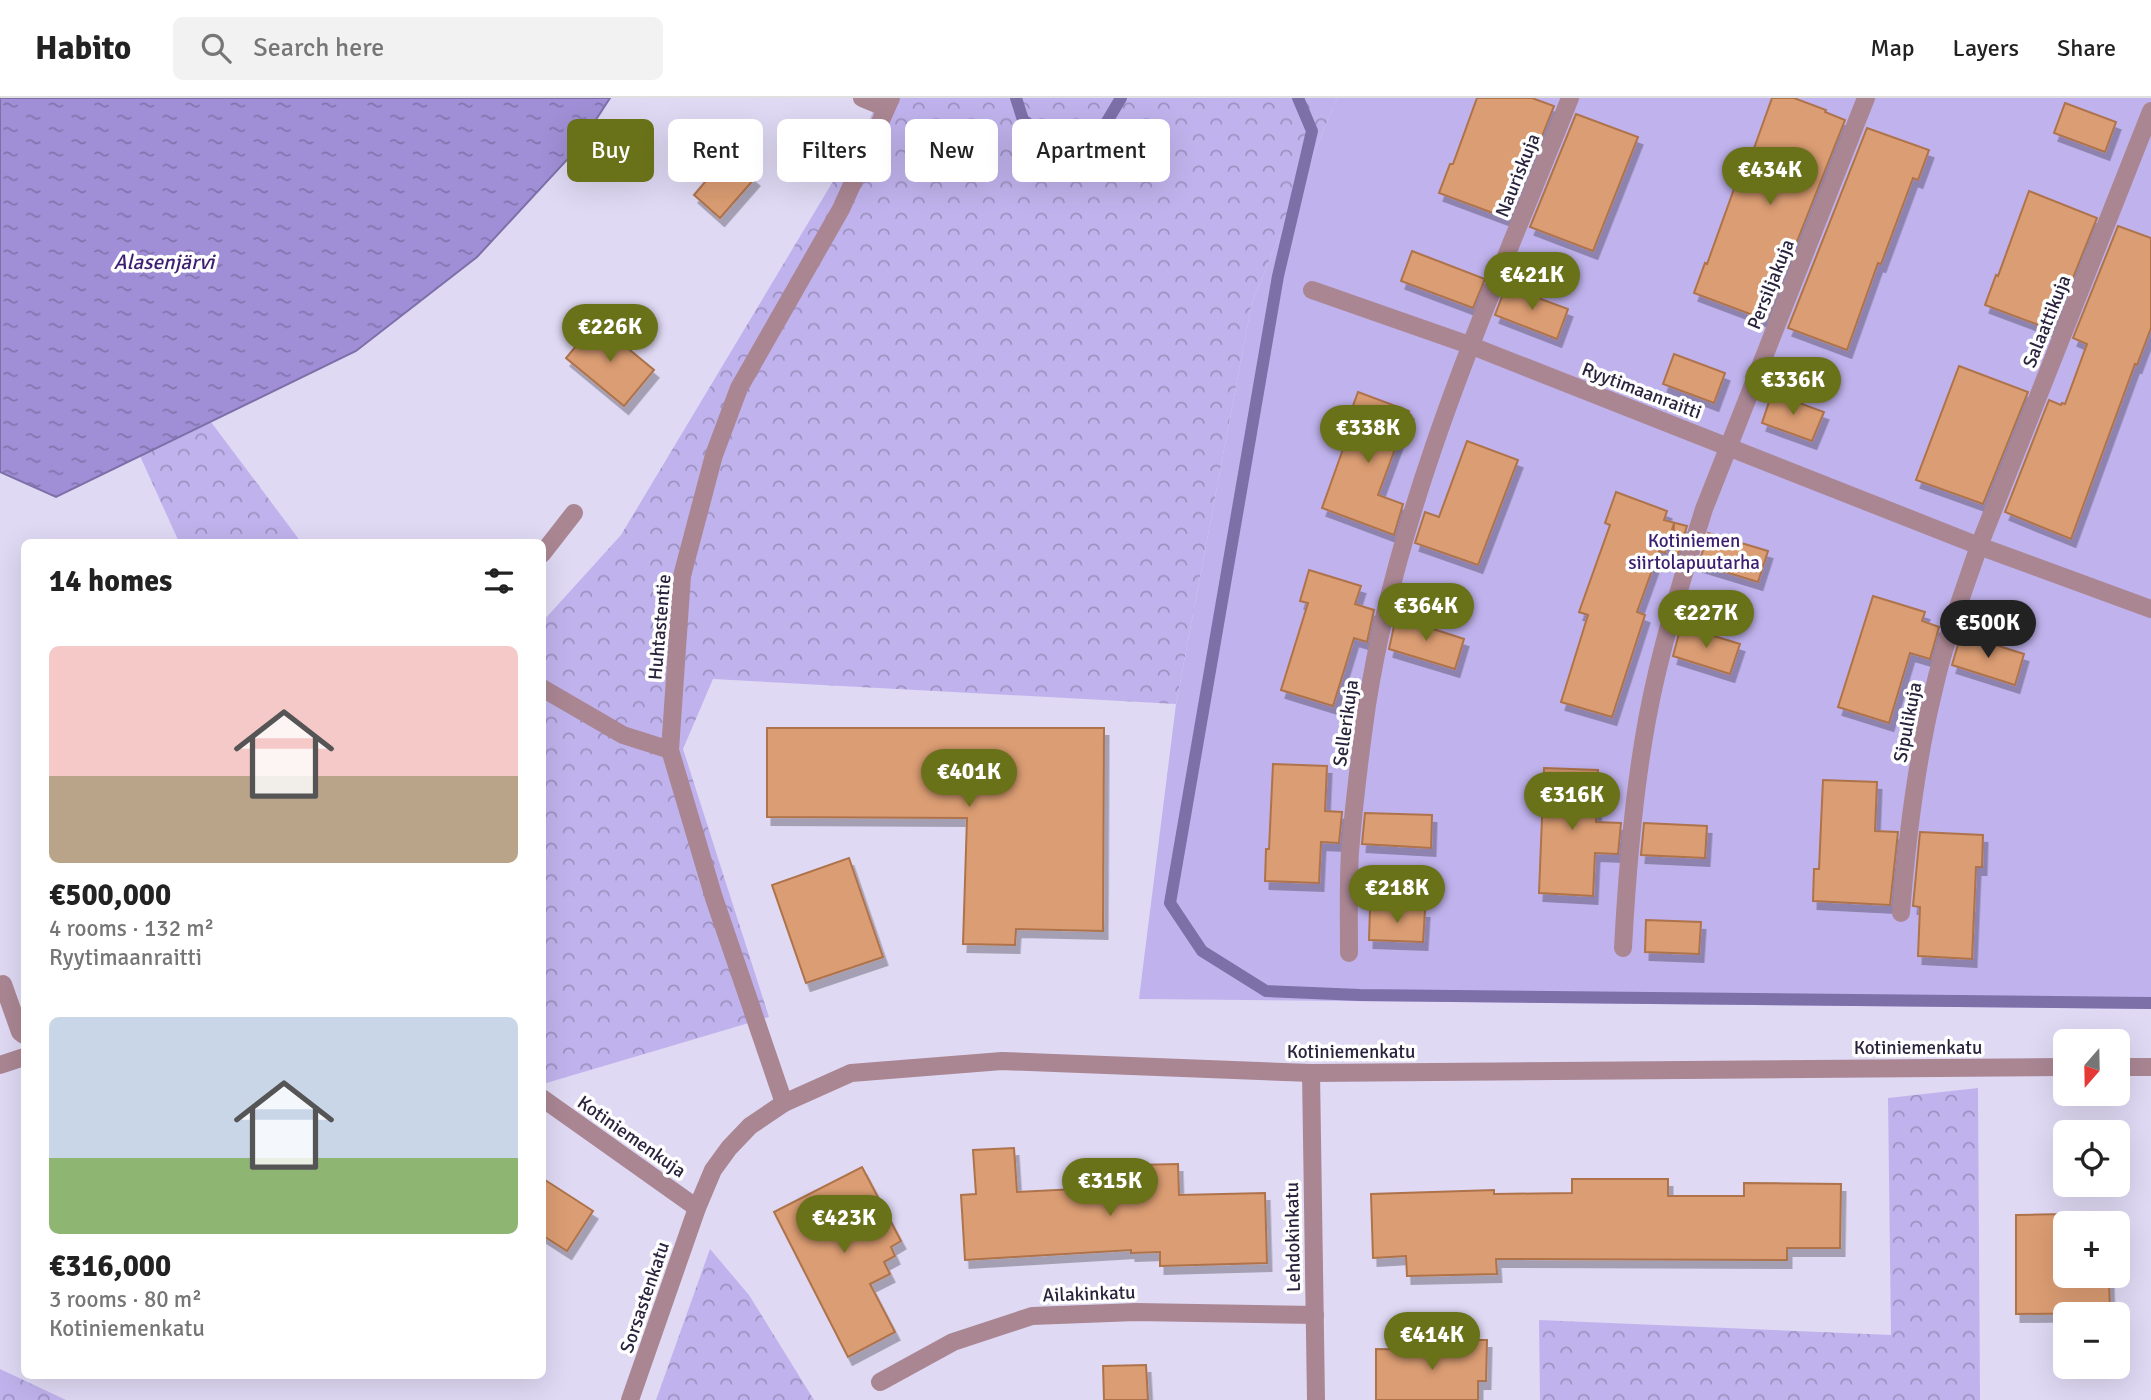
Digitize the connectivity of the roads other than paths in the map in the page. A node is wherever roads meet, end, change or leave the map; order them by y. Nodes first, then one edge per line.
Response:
1 (862, 98) edge
2 (1570, 98) edge
3 (1866, 98) edge
4 (889, 103) edge
5 (2151, 111) edge
6 (1312, 290) dead end
7 (1472, 346) junction
8 (1728, 447) junction
9 (574, 513) dead end
10 (1979, 545) junction
11 (546, 549) edge
12 (2151, 609) edge
13 (546, 690) edge
14 (670, 750) junction
15 (1901, 913) dead end
16 (1623, 948) dead end
17 (1349, 953) dead end
18 (3, 984) dead end
19 (21, 1033) edge
20 (21, 1058) edge
21 (0, 1065) edge
22 (2151, 1066) edge
23 (2053, 1067) edge
24 (2130, 1067) edge
25 (1311, 1073) junction
26 (546, 1101) edge
27 (784, 1103) junction
28 (697, 1208) junction
29 (1315, 1315) junction
30 (880, 1382) dead end
31 (631, 1400) edge
32 (1316, 1400) edge

1 - 4 street
2 - 7 street, Nauriskuja
3 - 8 street, Persiljakuja
4 - 14 street, Huhtastentie
5 - 10 street, Salaattikuja
6 - 7 street, Ryytimaanraitti
7 - 8 street, Ryytimaanraitti
7 - 17 street, Sellerikuja
8 - 10 street, Ryytimaanraitti
8 - 16 street, Persiljakuja
9 - 11 street
10 - 12 street, Ryytimaanraitti
10 - 15 street, Sipulikuja
13 - 14 street
14 - 27 street, Huhtastentie
18 - 19 street
20 - 21 street
22 - 24 street
23 - 25 street, Kotiniemenkatu
25 - 27 street, Kotiniemenkatu
25 - 29 street, Lehdokinkatu
26 - 28 street, Kotiniemenkuja
27 - 28 street, Kotiniemenkatu
28 - 31 street, Sorsastenkatu
29 - 30 street, Ailakinkatu
29 - 32 street, Lehdokinkatu

